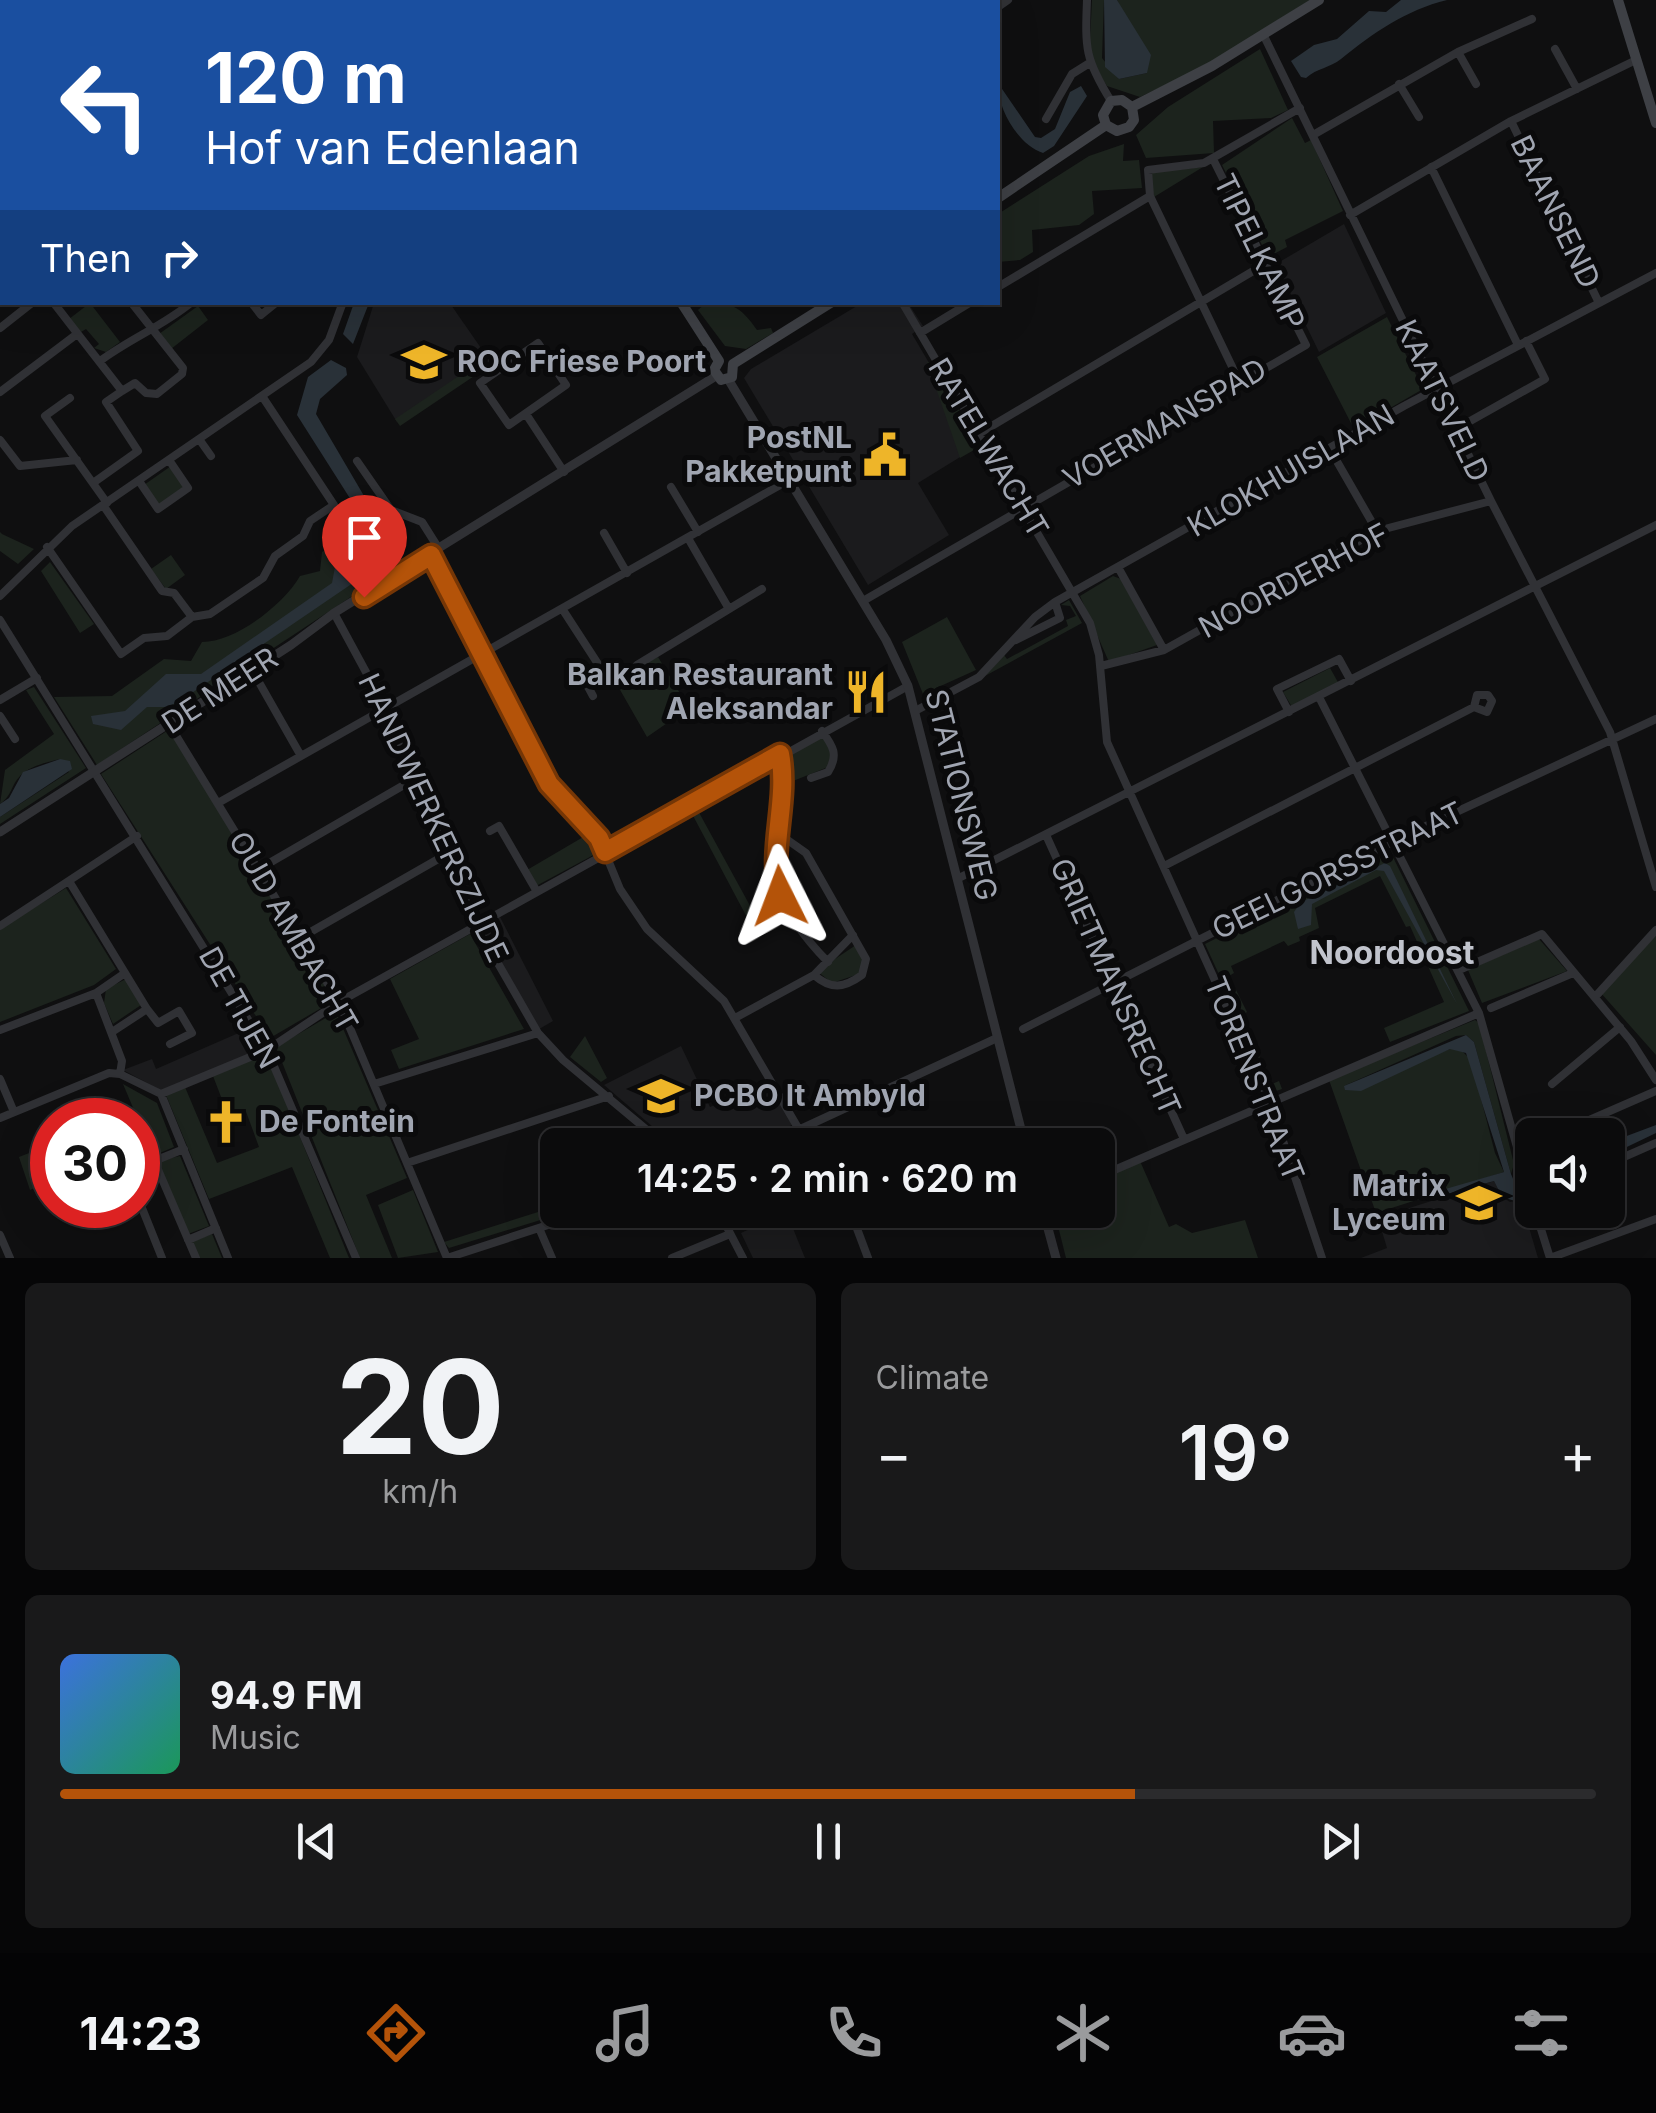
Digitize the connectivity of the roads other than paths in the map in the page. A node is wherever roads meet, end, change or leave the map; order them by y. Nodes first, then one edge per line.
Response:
1 (1087, 0) edge
2 (1319, 0) edge
3 (1618, 0) edge
4 (1532, 19) dead end
5 (1264, 34) junction
6 (1555, 49) dead end
7 (1458, 52) junction
8 (1636, 60) junction
9 (1088, 64) junction
10 (1399, 84) junction
11 (1476, 84) dead end
12 (1576, 89) junction
13 (1112, 101) junction
14 (1132, 107) junction
15 (1300, 108) junction
16 (1419, 117) dead end
17 (1046, 120) dead end
18 (1511, 121) junction
19 (1656, 123) edge
20 (1106, 126) junction
21 (1313, 135) junction
22 (1213, 159) junction
23 (1431, 168) junction
24 (1150, 196) junction
25 (1000, 197) edge
26 (1350, 214) junction
27 (1265, 264) junction
28 (1656, 272) edge
29 (1000, 286) edge
30 (1599, 303) junction
31 (1201, 304) junction
32 (29, 305) edge
33 (55, 305) edge
34 (133, 305) edge
35 (188, 305) edge
36 (254, 305) edge
37 (273, 305) edge
38 (342, 305) edge
39 (684, 305) edge
40 (827, 305) edge
41 (904, 305) edge
42 (965, 305) edge
43 (0, 328) edge
44 (153, 330) junction
45 (77, 334) junction
46 (920, 334) junction
47 (1522, 343) junction
48 (1306, 345) joint
49 (100, 361) junction
50 (719, 361) junction
51 (733, 364) junction
52 (716, 376) junction
53 (728, 380) junction
54 (1239, 381) junction
55 (1436, 389) junction
56 (0, 392) edge
57 (122, 392) junction
58 (262, 396) junction
59 (70, 398) dead end
60 (526, 414) junction
61 (1456, 429) junction
62 (980, 434) junction
63 (200, 439) junction
64 (0, 440) edge
65 (1331, 451) junction
66 (211, 456) dead end
67 (77, 460) junction
68 (169, 460) junction
69 (356, 460) dead end
70 (564, 472) junction
71 (789, 480) junction
72 (139, 481) junction
73 (93, 482) junction
74 (671, 487) dead end
75 (1491, 501) junction
76 (105, 504) junction
77 (1024, 504) junction
78 (1656, 526) edge
79 (1377, 531) junction
80 (698, 532) junction
81 (604, 533) dead end
82 (688, 538) junction
83 (46, 547) junction
84 (435, 552) junction
85 (1120, 569) junction
86 (627, 573) junction
87 (1534, 588) junction
88 (762, 589) dead end
89 (1073, 594) junction
90 (0, 596) edge
91 (863, 601) junction
92 (1056, 602) junction
93 (729, 609) junction
94 (563, 610) junction
95 (334, 612) junction
96 (192, 617) junction
97 (0, 620) edge
98 (1012, 642) junction
99 (1164, 650) junction
100 (481, 656) junction
101 (638, 665) dead end
102 (1101, 666) junction
103 (252, 670) junction
104 (37, 678) junction
105 (1351, 681) junction
106 (908, 686) junction
107 (593, 696) dead end
108 (1320, 697) junction
109 (0, 700) edge
110 (1474, 707) dead end
111 (386, 709) junction
112 (917, 710) junction
113 (1289, 712) junction
114 (0, 716) edge
115 (1656, 718) edge
116 (169, 724) junction
117 (822, 731) junction
118 (1611, 739) junction
119 (14, 740) dead end
120 (780, 754) junction
121 (301, 756) junction
122 (1356, 768) junction
123 (96, 771) junction
124 (416, 778) junction
125 (812, 778) dead end
126 (1130, 794) junction
127 (218, 803) junction
128 (490, 831) dead end
129 (0, 832) edge
130 (779, 834) junction
131 (137, 836) junction
132 (1046, 836) junction
133 (1394, 841) junction
134 (605, 852) junction
135 (446, 854) junction
136 (1164, 866) junction
137 (258, 869) junction
138 (957, 879) junction
139 (68, 880) junction
140 (1656, 887) edge
141 (536, 890) junction
142 (476, 925) junction
143 (0, 926) edge
144 (1656, 930) edge
145 (854, 935) junction
146 (300, 938) junction
147 (1197, 941) junction
148 (828, 962) junction
149 (1458, 970) junction
150 (125, 972) junction
151 (1573, 973) junction
152 (814, 975) junction
153 (1115, 983) junction
154 (96, 993) junction
155 (1594, 996) junction
156 (338, 1002) junction
157 (1491, 1008) dead end
158 (147, 1009) junction
159 (1479, 1013) junction
160 (734, 1018) junction
161 (1620, 1027) junction
162 (1023, 1029) dead end
163 (0, 1030) edge
164 (112, 1032) junction
165 (538, 1033) junction
166 (996, 1038) junction
167 (170, 1044) dead end
168 (267, 1050) junction
169 (120, 1074) junction
170 (0, 1078) edge
171 (1656, 1080) edge
172 (374, 1084) junction
173 (1552, 1084) dead end
174 (1656, 1091) edge
175 (161, 1094) junction
176 (608, 1096) junction
177 (1270, 1102) junction
178 (14, 1112) junction
179 (0, 1118) edge
180 (1594, 1118) edge
181 (645, 1128) edge
182 (797, 1128) edge
183 (807, 1128) edge
184 (1021, 1128) edge
185 (1515, 1138) edge
186 (1184, 1139) junction
187 (1656, 1143) edge
188 (184, 1149) junction
189 (1625, 1157) edge
190 (160, 1159) edge
191 (408, 1163) junction
192 (1115, 1169) edge
193 (160, 1175) edge
194 (1656, 1219) edge
195 (150, 1228) edge
196 (216, 1228) junction
197 (539, 1228) joint
198 (727, 1228) edge
199 (857, 1228) edge
200 (1048, 1228) edge
201 (1541, 1228) edge
202 (730, 1234) junction
203 (0, 1235) edge
204 (188, 1240) junction
205 (10, 1258) edge
206 (162, 1258) edge
207 (196, 1258) edge
208 (228, 1258) edge
209 (356, 1258) edge
210 (447, 1258) edge
211 (552, 1258) edge
212 (672, 1258) edge
213 (743, 1258) edge
214 (868, 1258) edge
215 (1056, 1258) edge
216 (1322, 1258) edge
217 (1550, 1258) edge

1 - 9 street
2 - 5 main road
3 - 8 main road
4 - 7 street
5 - 14 main road
5 - 15 street, KAATSVELD
6 - 12 street
7 - 10 street
7 - 11 street
8 - 12 street
8 - 19 main road
9 - 13 street
9 - 17 street
10 - 16 street
10 - 21 street
12 - 18 street
13 - 14 main road
13 - 20 main road
14 - 20 main road
15 - 21 street, KAATSVELD
15 - 22 street
18 - 23 street
18 - 30 street, BAANSEND
20 - 25 main road
21 - 26 street, KAATSVELD
22 - 24 street
22 - 27 street, TIPELKAMP
23 - 26 street
23 - 47 street
24 - 29 street
24 - 31 street
26 - 55 street, KAATSVELD
27 - 31 street
27 - 48 street, TIPELKAMP
28 - 30 street, KLOKHUISLAAN
30 - 47 street, KLOKHUISLAAN
31 - 54 street
31 - 62 street
32 - 43 street
33 - 45 street
34 - 44 street
35 - 44 street
36 - 37 street
38 - 58 street
39 - 50 main road
40 - 51 main road
41 - 46 street, RATELWACHT
42 - 46 street
44 - 49 street
44 - 57 street
45 - 49 street
45 - 56 street
46 - 62 street, RATELWACHT
47 - 55 street, KLOKHUISLAAN
47 - 61 street
48 - 54 street, VOERMANSPAD
49 - 57 street
50 - 51 main road
50 - 52 main road
51 - 53 main road
52 - 53 main road
52 - 70 street, DE MEER
53 - 71 street, STATIONSWEG
54 - 77 street, VOERMANSPAD
55 - 61 street, KAATSVELD
55 - 65 street, KLOKHUISLAAN
57 - 73 street
58 - 63 street
58 - 96 street
59 - 67 street
60 - 60 street
60 - 70 street
61 - 75 street, KAATSVELD
62 - 77 street, RATELWACHT
63 - 66 street
63 - 68 street
64 - 67 street
65 - 79 street
65 - 85 street, KLOKHUISLAAN
67 - 73 street
68 - 72 street
68 - 72 street
69 - 84 street
70 - 84 street, DE MEER
71 - 80 street
71 - 91 street, STATIONSWEG
72 - 76 street
73 - 76 street
74 - 80 street
75 - 79 street, NOORDERHOF
75 - 87 street, KAATSVELD
76 - 83 street
76 - 96 street
77 - 89 street, RATELWACHT
77 - 91 street, VOERMANSPAD
78 - 87 street
79 - 99 street, NOORDERHOF
80 - 82 street
81 - 86 street
82 - 86 street
82 - 93 street
83 - 90 street
83 - 96 street
84 - 95 street, DE MEER
84 - 100 street
85 - 89 street, KLOKHUISLAAN
85 - 99 street
86 - 94 street
87 - 105 street
87 - 118 street, KAATSVELD
88 - 93 street
89 - 92 street, KLOKHUISLAAN
89 - 102 street, RATELWACHT
91 - 106 street, STATIONSWEG
92 - 98 street, KLOKHUISLAAN
92 - 98 street, KLOKHUISLAAN
93 - 101 street
94 - 100 street
94 - 107 street
95 - 103 street, DE MEER
95 - 111 street, HANDWERKERSZIJDE
97 - 104 street, DE TIJEN
98 - 112 street, KLOKHUISLAAN
99 - 102 street, NOORDERHOF
100 - 111 street
100 - 134 street
102 - 126 street, TORENSTRAAT
103 - 116 street, DE MEER
103 - 121 street
104 - 109 street
104 - 123 street, DE TIJEN
105 - 108 street
105 - 113 street
106 - 112 street, STATIONSWEG
106 - 117 street
108 - 113 street
108 - 122 street
110 - 122 street
111 - 121 street
111 - 124 street, HANDWERKERSZIJDE
112 - 138 street, STATIONSWEG
113 - 126 street
114 - 119 street
115 - 118 street, GEELGORSSTRAAT
116 - 123 street, DE MEER
116 - 127 street, OUD AMBACHT
117 - 120 street
117 - 125 street
118 - 133 street, GEELGORSSTRAAT
118 - 140 street, KAATSVELD
120 - 130 street
120 - 134 street
121 - 127 street
122 - 133 street
122 - 136 street
123 - 129 street, DE MEER
123 - 131 street, DE TIJEN
124 - 135 street, HANDWERKERSZIJDE
124 - 137 street
126 - 132 street
126 - 136 street, TORENSTRAAT
127 - 137 street, OUD AMBACHT
128 - 141 street
130 - 145 street
130 - 148 street
131 - 139 street
131 - 168 street, DE TIJEN
132 - 138 street
132 - 153 street, GRIETMANSRECHT
133 - 147 street, GEELGORSSTRAAT
133 - 149 street
134 - 141 street
134 - 160 street
135 - 142 street, HANDWERKERSZIJDE
135 - 146 street
136 - 147 street, TORENSTRAAT
137 - 146 street, OUD AMBACHT
138 - 166 street, STATIONSWEG
139 - 143 street
139 - 150 street
141 - 142 street
142 - 156 street
142 - 165 street, HANDWERKERSZIJDE
144 - 155 street
145 - 148 street
145 - 152 street
146 - 156 street, OUD AMBACHT
147 - 153 street, GEELGORSSTRAAT
147 - 177 street, TORENSTRAAT
148 - 152 street
149 - 151 street
149 - 159 street
150 - 154 street
150 - 158 street
151 - 155 street
151 - 157 street
152 - 160 street
153 - 162 street, GEELGORSSTRAAT
153 - 186 street, GRIETMANSRECHT
154 - 163 street
154 - 164 street
155 - 161 street
156 - 168 street
156 - 172 street, OUD AMBACHT
158 - 164 street
158 - 167 street
159 - 177 street
159 - 185 street
160 - 182 street
161 - 171 street
161 - 173 street
164 - 169 street
165 - 172 street
165 - 176 street, HANDWERKERSZIJDE
166 - 183 street
166 - 184 street, STATIONSWEG
168 - 175 street
168 - 209 street, DE TIJEN
169 - 175 street
169 - 178 street
170 - 178 street
172 - 191 street, OUD AMBACHT
174 - 180 street
175 - 188 street
176 - 181 street, HANDWERKERSZIJDE
176 - 191 street
177 - 186 street
177 - 216 street, TORENSTRAAT
178 - 179 street
186 - 192 street
187 - 189 street
188 - 190 street
188 - 196 street
191 - 210 street, OUD AMBACHT
193 - 204 street
194 - 217 street
195 - 206 street
196 - 204 street
196 - 208 street
197 - 210 street
197 - 211 street
198 - 202 street
199 - 214 street
200 - 215 street
201 - 217 street
202 - 212 street
202 - 213 street
203 - 205 street
204 - 207 street

